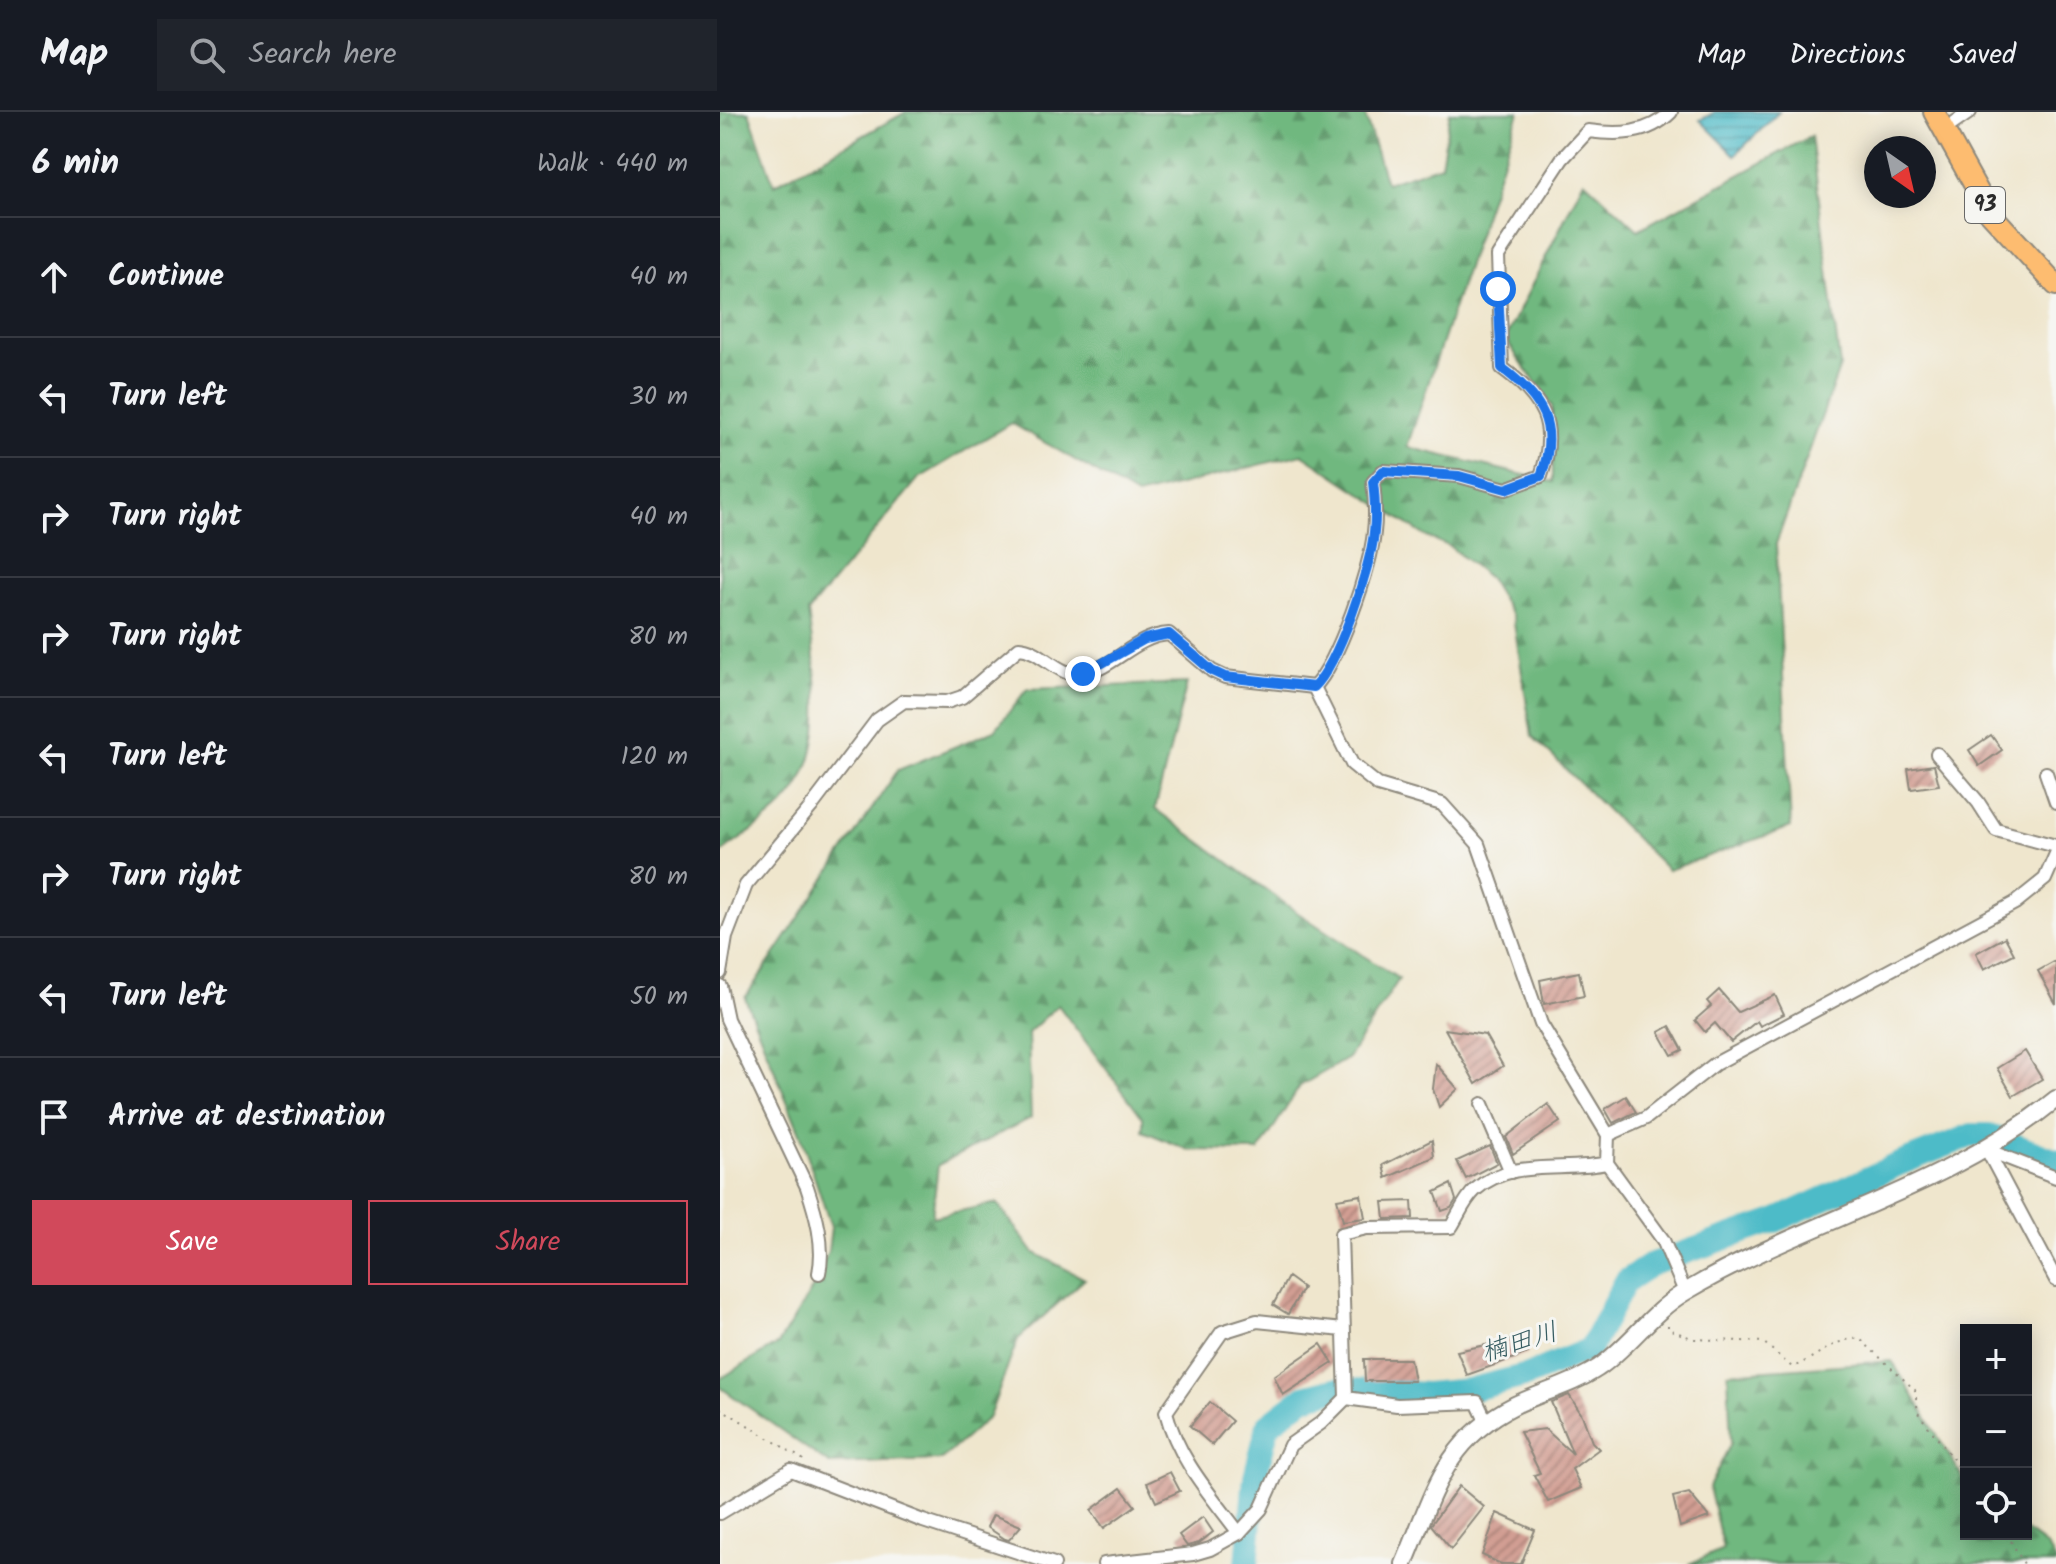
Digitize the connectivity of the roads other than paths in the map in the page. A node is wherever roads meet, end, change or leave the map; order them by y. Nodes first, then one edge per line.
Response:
1 (1671, 112) edge
2 (1970, 112) edge
3 (1939, 121) edge
4 (2056, 285) edge
5 (1314, 687) junction
6 (1937, 754) dead end
7 (2046, 773) dead end
8 (2056, 802) edge
9 (2056, 846) edge
10 (2056, 854) edge
11 (720, 973) edge
12 (720, 986) edge
13 (2056, 1099) edge
14 (1482, 1104) dead end
15 (1608, 1135) junction
16 (1987, 1150) junction
17 (1607, 1163) junction
18 (1511, 1172) junction
19 (2056, 1177) edge
20 (819, 1273) dead end
21 (2056, 1280) edge
22 (1685, 1292) junction
23 (1343, 1330) junction
24 (1345, 1390) junction
25 (1486, 1421) junction
26 (720, 1513) edge
27 (1239, 1533) junction
28 (1045, 1563) edge
29 (1104, 1564) edge
30 (1404, 1564) edge

1 - 5 street
2 - 3 street
3 - 4 main road, 93
5 - 11 street
5 - 15 street
6 - 9 street
7 - 8 street
10 - 15 street
12 - 20 street
13 - 16 street
14 - 18 street
15 - 17 street
16 - 19 street
16 - 21 street
16 - 22 street
17 - 18 street
17 - 22 street
18 - 23 street
22 - 25 street
23 - 24 street
23 - 27 street
24 - 25 street
24 - 27 street
25 - 30 street
26 - 28 street
27 - 29 street

